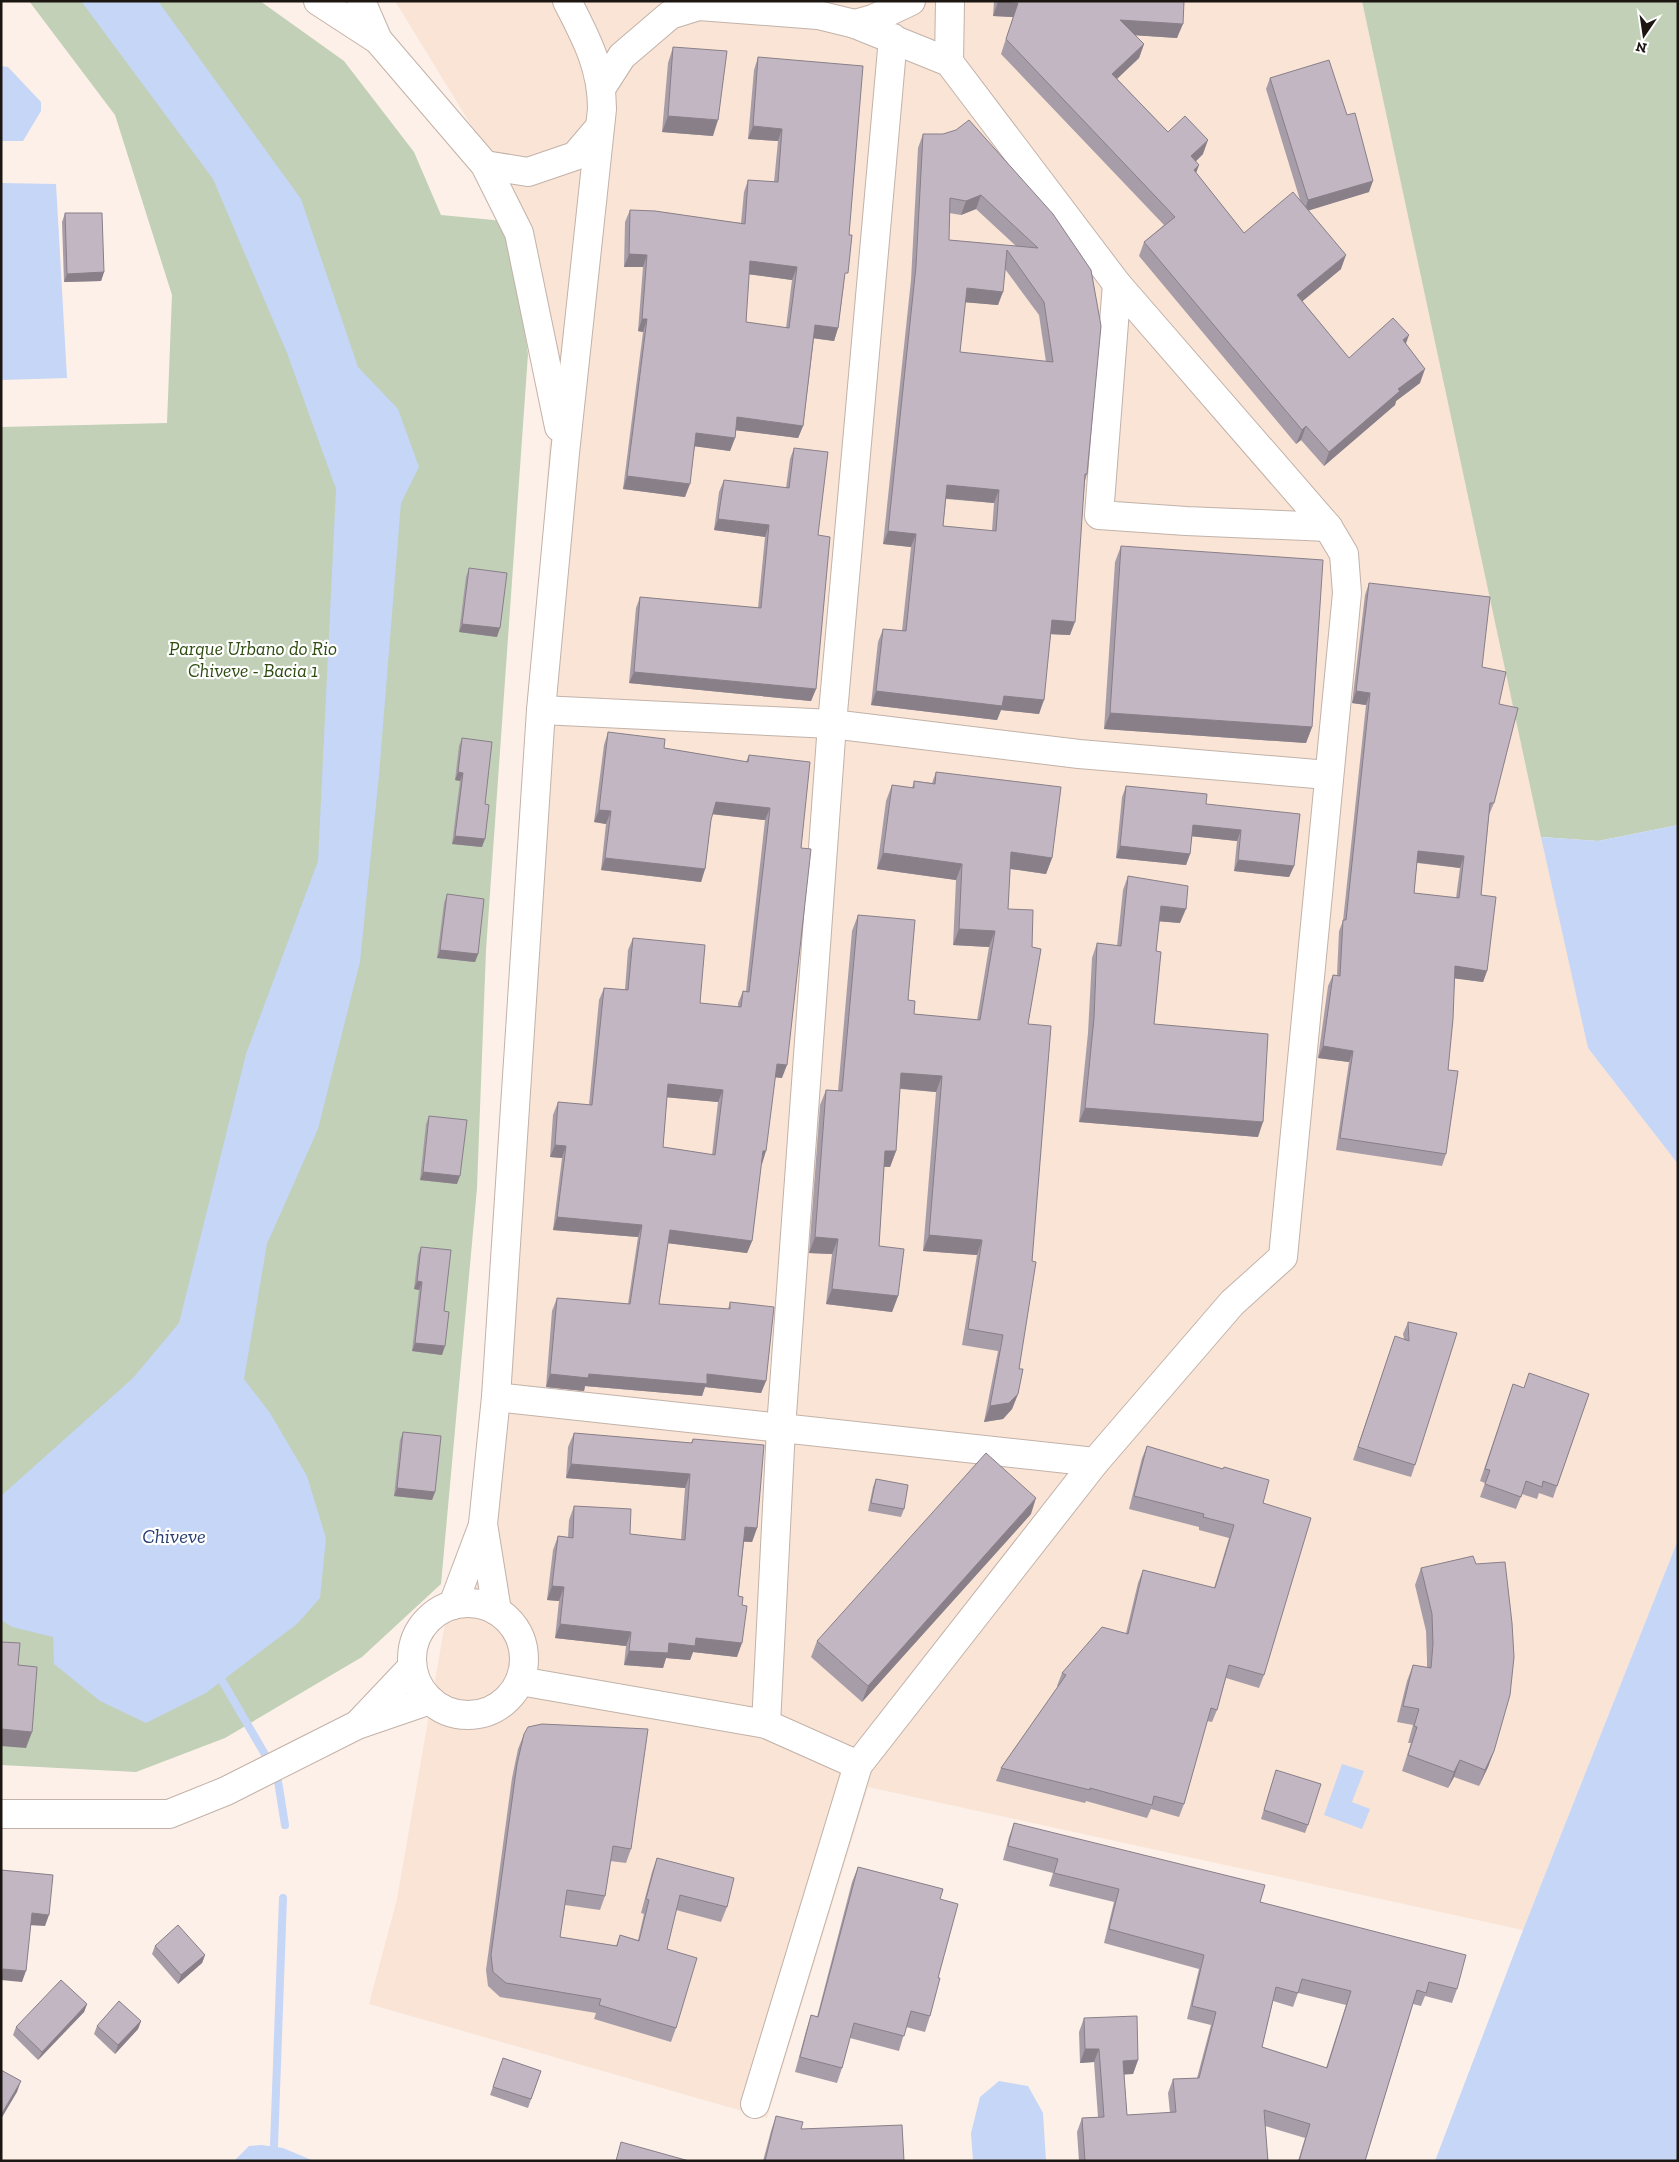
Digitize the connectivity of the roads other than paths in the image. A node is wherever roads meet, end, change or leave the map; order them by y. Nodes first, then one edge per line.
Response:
1 (318, 1) edge
2 (362, 1) edge
3 (567, 1) edge
4 (911, 1) edge
5 (950, 1) edge
6 (696, 3) edge
7 (856, 24) junction
8 (892, 38) junction
9 (378, 40) junction
10 (949, 62) junction
11 (602, 87) junction
12 (598, 129) junction
13 (485, 165) junction
14 (1117, 284) junction
15 (565, 453) junction
16 (1328, 527) junction
17 (541, 710) junction
18 (832, 724) junction
19 (1328, 775) junction
20 (496, 1397) junction
21 (781, 1428) junction
22 (1095, 1462) junction
23 (483, 1524) junction
24 (453, 1605) junction
25 (497, 1611) junction
26 (412, 1666) junction
27 (520, 1681) junction
28 (430, 1700) junction
29 (766, 1724) junction
30 (358, 1725) junction
31 (858, 1765) junction
32 (1, 1814) edge
33 (755, 2104) dead end

1 - 9 street
2 - 9 street
3 - 11 street
4 - 7 street
5 - 10 street
6 - 7 street
6 - 11 street
7 - 8 street
8 - 10 street
8 - 18 street
9 - 13 street
10 - 14 street
11 - 12 street
12 - 13 street
12 - 15 street
13 - 15 street
14 - 16 street
14 - 16 street
15 - 17 street
16 - 19 street
17 - 18 street
17 - 20 street
18 - 19 street
18 - 21 street
19 - 22 street
20 - 21 street
20 - 23 street
21 - 22 street
21 - 29 street
22 - 31 street
23 - 24 street
23 - 25 street
24 - 25 street
24 - 26 street
25 - 27 street
26 - 28 street
26 - 30 street
27 - 28 street
27 - 29 street
28 - 30 street
29 - 31 street
30 - 32 street
31 - 33 street

